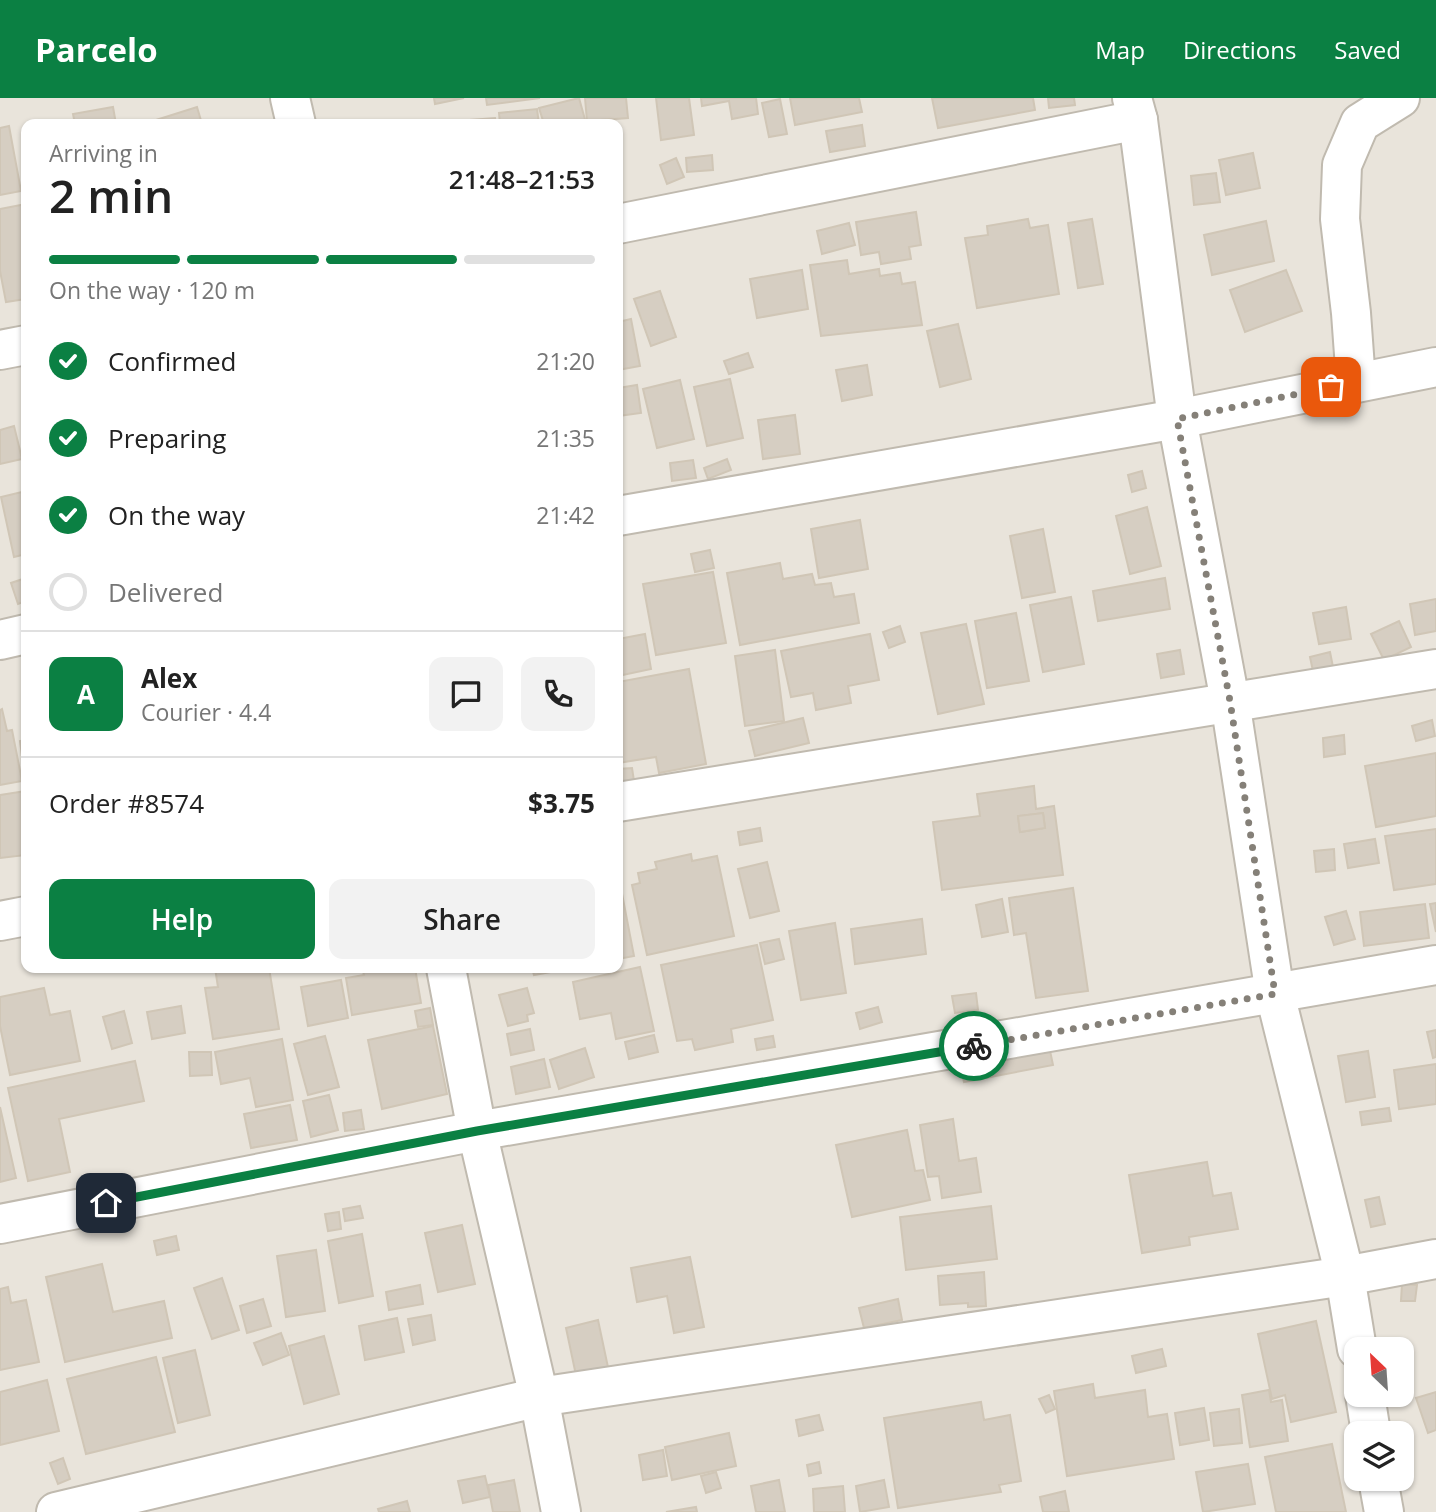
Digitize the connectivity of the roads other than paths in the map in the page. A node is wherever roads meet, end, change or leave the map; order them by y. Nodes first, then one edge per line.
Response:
1 (290, 98) edge
2 (1400, 98) edge
3 (1135, 109) edge
4 (295, 119) edge
5 (623, 223) edge
6 (21, 346) edge
7 (0, 350) edge
8 (1436, 367) edge
9 (1356, 382) junction
10 (1177, 419) junction
11 (623, 515) edge
12 (21, 635) edge
13 (0, 640) edge
14 (1436, 669) edge
15 (1230, 701) junction
16 (623, 801) edge
17 (21, 917) edge
18 (0, 921) edge
19 (1436, 965) edge
20 (447, 973) edge
21 (1275, 994) junction
22 (477, 1131) junction
23 (0, 1224) edge
24 (1436, 1259) edge
25 (1345, 1276) junction
26 (1355, 1337) edge
27 (540, 1397) junction
28 (1380, 1491) edge
29 (56, 1512) edge
30 (561, 1512) edge
31 (1384, 1512) edge

1 - 4 street
2 - 9 street
3 - 5 street
3 - 10 street
6 - 7 street
8 - 9 street
9 - 10 street
10 - 11 street
10 - 15 street
12 - 13 street
14 - 15 street
15 - 16 street
15 - 21 street
17 - 18 street
19 - 21 street
20 - 22 street
21 - 22 street
21 - 25 street
22 - 23 street
22 - 27 street
24 - 25 street
25 - 26 street
25 - 27 street
27 - 29 street
27 - 30 street
28 - 31 street

